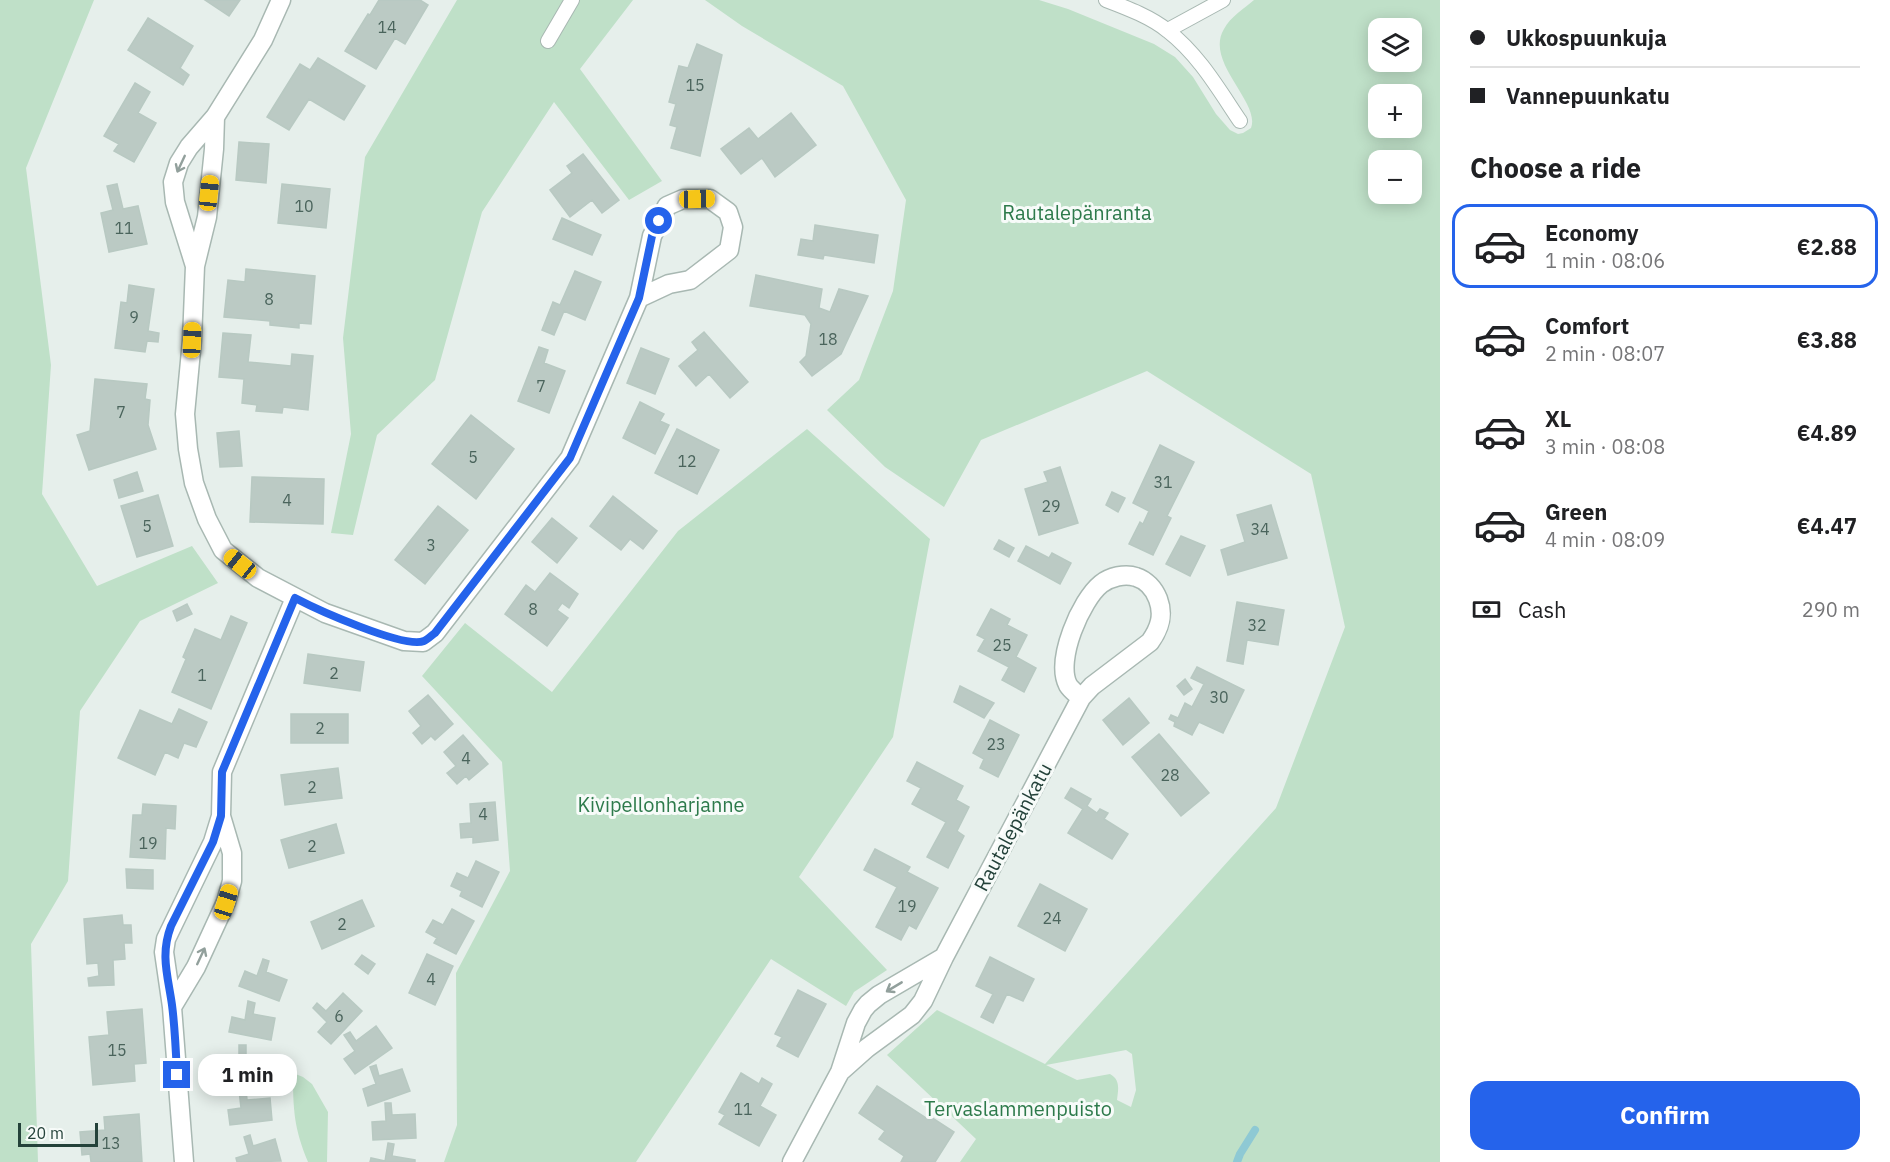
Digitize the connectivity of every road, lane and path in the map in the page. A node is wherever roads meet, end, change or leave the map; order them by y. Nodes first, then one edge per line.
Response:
1 (281, 0) edge
2 (572, 0) edge
3 (1106, 0) edge
4 (1223, 0) edge
5 (1168, 30) junction
6 (548, 41) dead end
7 (215, 117) junction
8 (1240, 121) dead end
9 (195, 266) junction
10 (639, 298) junction
11 (295, 598) junction
12 (1081, 698) junction
13 (221, 816) junction
14 (944, 957) junction
15 (172, 1007) junction
16 (840, 1072) junction
17 (183, 1162) edge
18 (792, 1162) edge

1 - 7 street
2 - 6 lane
3 - 5 lane
4 - 5 lane
5 - 8 lane
7 - 9 street
7 -> 9 street
9 - 11 street
10 - 10 street
10 - 11 street
11 - 13 street
12 - 12 street, Rautalepänkatu
12 - 14 street, Rautalepänkatu
13 - 15 street
15 -> 13 street
14 - 16 street, Rautalepänkatu
14 -> 16 street, Rautalepänkatu
15 - 17 street
16 - 18 street, Rautalepänkatu

